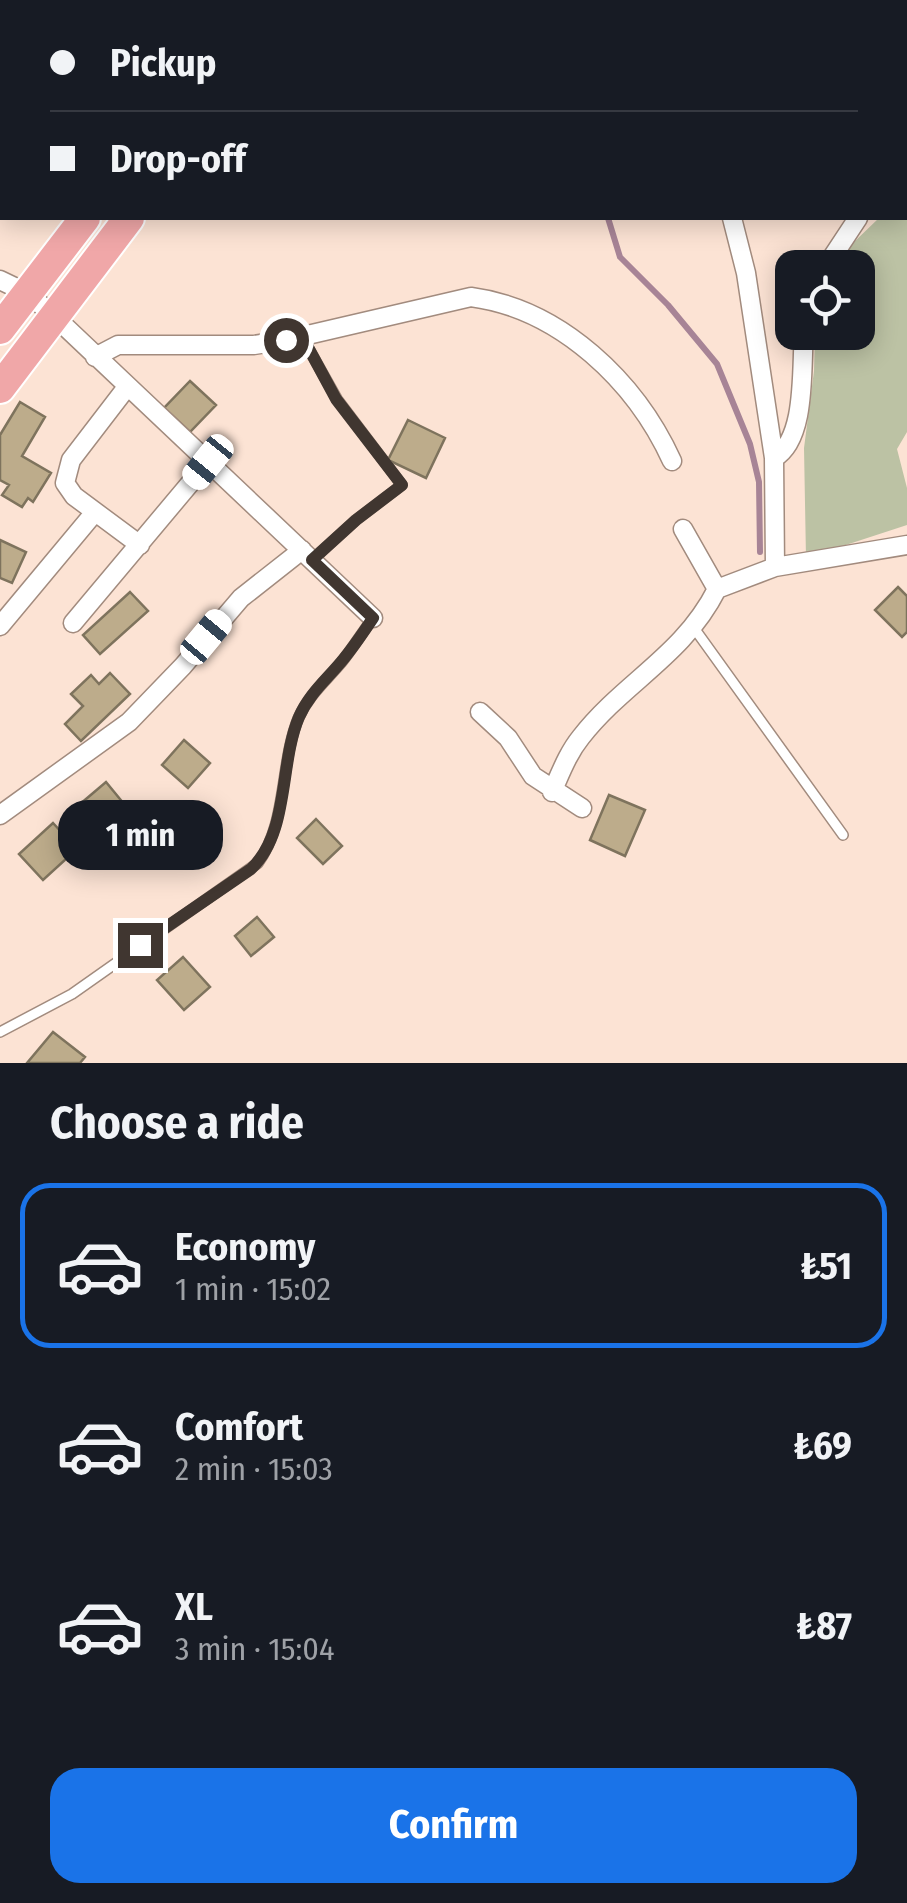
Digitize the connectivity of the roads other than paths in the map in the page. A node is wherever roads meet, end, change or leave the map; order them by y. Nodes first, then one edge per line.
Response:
1 (83, 220) edge
2 (127, 220) edge
3 (733, 220) edge
4 (857, 220) edge
5 (837, 250) edge
6 (14, 287) edge
7 (54, 316) junction
8 (0, 329) edge
9 (302, 336) junction
10 (803, 350) edge
11 (94, 357) junction
12 (127, 387) junction
13 (0, 388) edge
14 (774, 458) junction
15 (672, 461) dead end
16 (208, 462) junction
17 (96, 512) junction
18 (683, 530) dead end
19 (140, 545) junction
20 (907, 545) edge
21 (307, 555) junction
22 (776, 567) junction
23 (717, 588) junction
24 (373, 618) joint
25 (73, 623) dead end
26 (0, 626) edge
27 (694, 628) junction
28 (480, 712) dead end
29 (552, 792) junction
30 (582, 808) dead end
31 (0, 816) edge
32 (843, 835) dead end
33 (0, 1032) edge

1 - 6 highway
2 - 7 highway
3 - 14 street
4 - 5 street
6 - 7 street
6 - 8 highway
7 - 11 street
7 - 13 highway
9 - 11 street
9 - 15 street
9 - 21 lane
10 - 14 street
11 - 12 street
12 - 16 street
12 - 17 street
14 - 22 street
16 - 19 street
16 - 21 street
17 - 19 street
17 - 26 street
18 - 23 street
19 - 25 street
20 - 22 street
21 - 24 street
21 - 31 street
22 - 23 street
23 - 27 street
24 - 33 lane
27 - 29 street
27 - 32 lane
28 - 29 street
29 - 30 street

